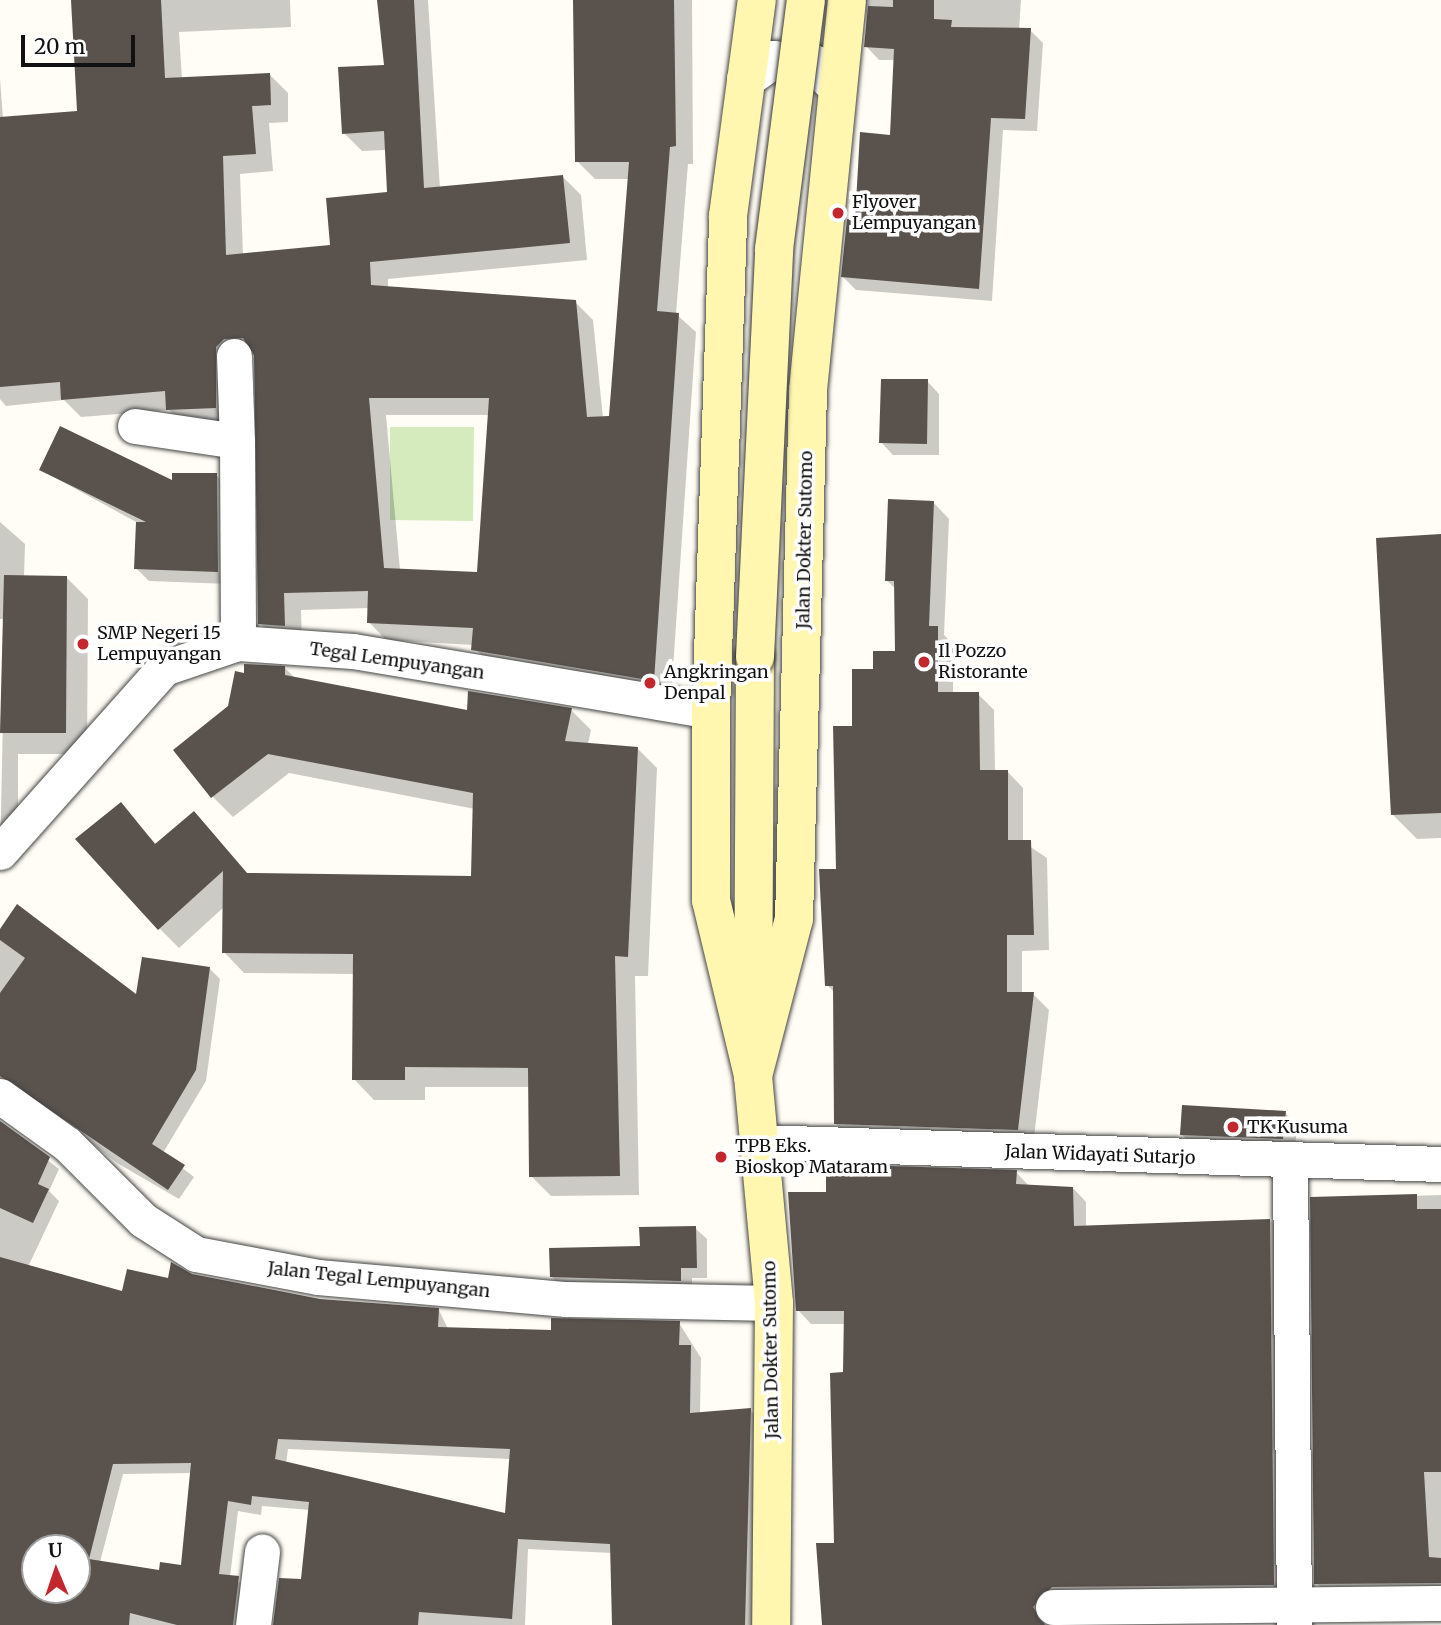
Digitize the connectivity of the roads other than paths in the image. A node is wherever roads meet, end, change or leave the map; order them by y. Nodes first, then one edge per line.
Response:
1 (757, 0) edge
2 (806, 0) edge
3 (847, 0) edge
4 (747, 79) junction
5 (836, 86) junction
6 (234, 356) dead end
7 (135, 426) dead end
8 (237, 441) junction
9 (238, 643) junction
10 (711, 711) junction
11 (0, 852) edge
12 (753, 1076) junction
13 (0, 1096) edge
14 (760, 1142) junction
15 (1290, 1161) junction
16 (1441, 1164) edge
17 (774, 1303) junction
18 (262, 1552) dead end
19 (1441, 1603) edge
20 (1053, 1607) dead end
21 (1294, 1613) edge
22 (253, 1625) edge
23 (772, 1625) edge

1 - 4 main road, Jalan Dokter Sutomo
2 - 12 main road, Jalan Dokter Sutomo, bridge
3 - 5 main road, Jalan Dokter Sutomo
4 - 5 street
4 - 10 main road, Jalan Dokter Sutomo
5 - 12 main road, Jalan Dokter Sutomo
6 - 8 street
7 - 8 street
8 - 9 street
9 - 10 street, Tegal Lempuyangan
9 - 11 street, Tegal Lempuyangan
10 - 12 main road, Jalan Dokter Sutomo
12 - 14 main road, Jalan Dokter Sutomo
13 - 17 street, Jalan Tegal Lempuyangan
14 - 15 street, Jalan Widayati Sutarjo
14 - 17 main road, Jalan Dokter Sutomo
15 - 16 street, Jalan Widayati Sutarjo
15 - 21 street
17 - 23 main road, Jalan Dokter Sutomo
18 - 22 street
19 - 21 street
20 - 21 street

